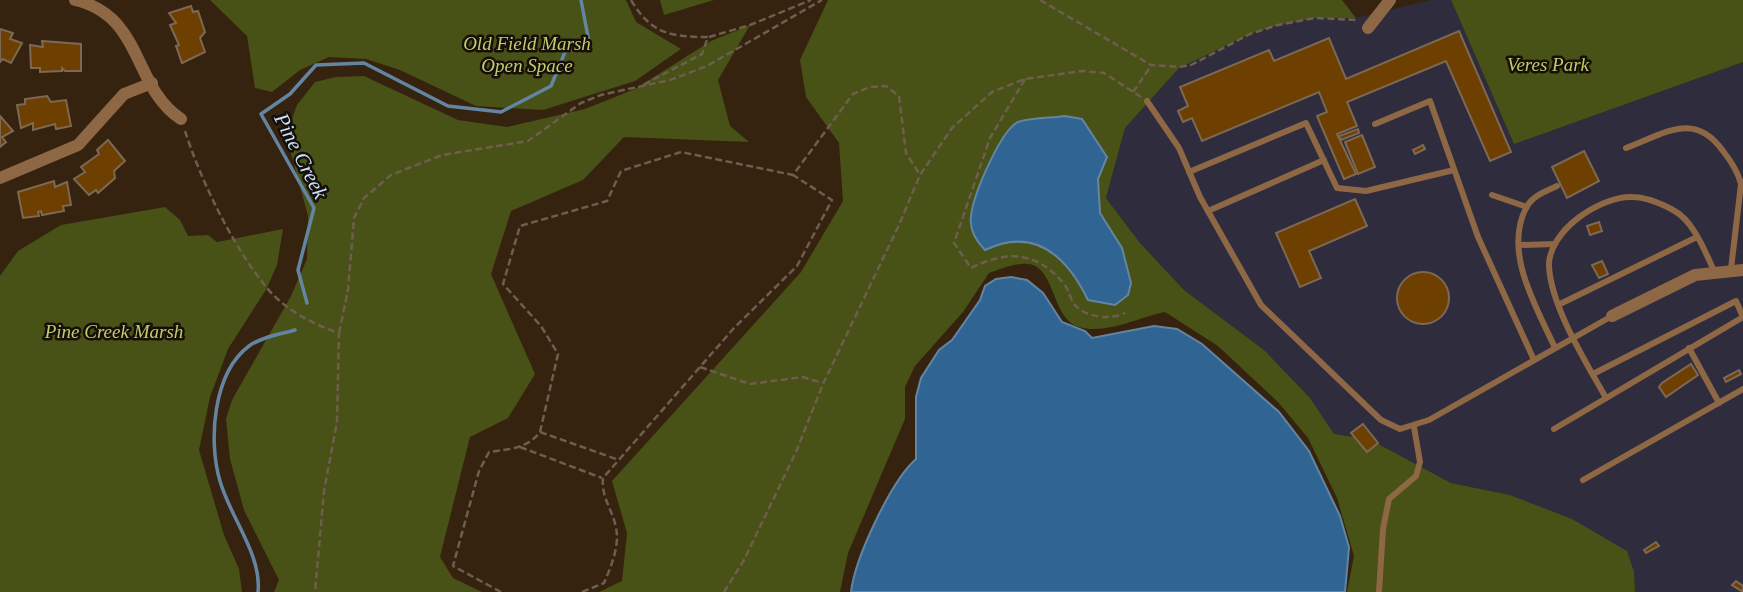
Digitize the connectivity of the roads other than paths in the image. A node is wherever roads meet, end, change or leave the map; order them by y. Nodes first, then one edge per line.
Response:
1 (75, 0) edge
2 (1390, 0) edge
3 (1368, 28) road end
4 (152, 83) junction
5 (1147, 101) road end
6 (181, 119) road end
7 (1375, 124) dead end
8 (1626, 148) dead end
9 (1324, 160) junction
10 (1454, 170) junction
11 (1189, 172) junction
12 (0, 177) edge
13 (1557, 186) dead end
14 (1492, 195) dead end
15 (1527, 207) junction
16 (1208, 211) junction
17 (1697, 237) junction
18 (1554, 244) junction
19 (1520, 245) junction
20 (1737, 270) edge
21 (1714, 271) junction
22 (1560, 304) junction
23 (1612, 316) joint
24 (1574, 337) junction
25 (1555, 348) junction
26 (1689, 348) junction
27 (1534, 360) junction
28 (1593, 374) junction
29 (1743, 389) edge
30 (1606, 398) junction
31 (1719, 403) junction
32 (1414, 427) junction
33 (1553, 429) dead end
34 (1583, 480) dead end
35 (1379, 592) edge

1 - 4 street
2 - 3 street
4 - 6 street
4 - 12 street
5 - 11 lane
7 - 10 lane
8 - 20 lane
9 - 10 lane
9 - 11 lane
9 - 16 lane
10 - 27 lane
11 - 16 lane
13 - 15 lane
14 - 15 lane
15 - 19 lane
16 - 32 lane
17 - 18 lane
17 - 21 lane
17 - 22 lane
18 - 19 lane
18 - 22 lane
19 - 25 lane
20 - 21 street
21 - 23 street
22 - 24 lane
23 - 24 lane
24 - 25 lane
24 - 28 lane
25 - 27 lane
26 - 28 lane
26 - 30 lane
26 - 31 lane
27 - 32 lane
28 - 30 lane
29 - 31 lane
30 - 33 lane
31 - 34 lane
32 - 35 lane

